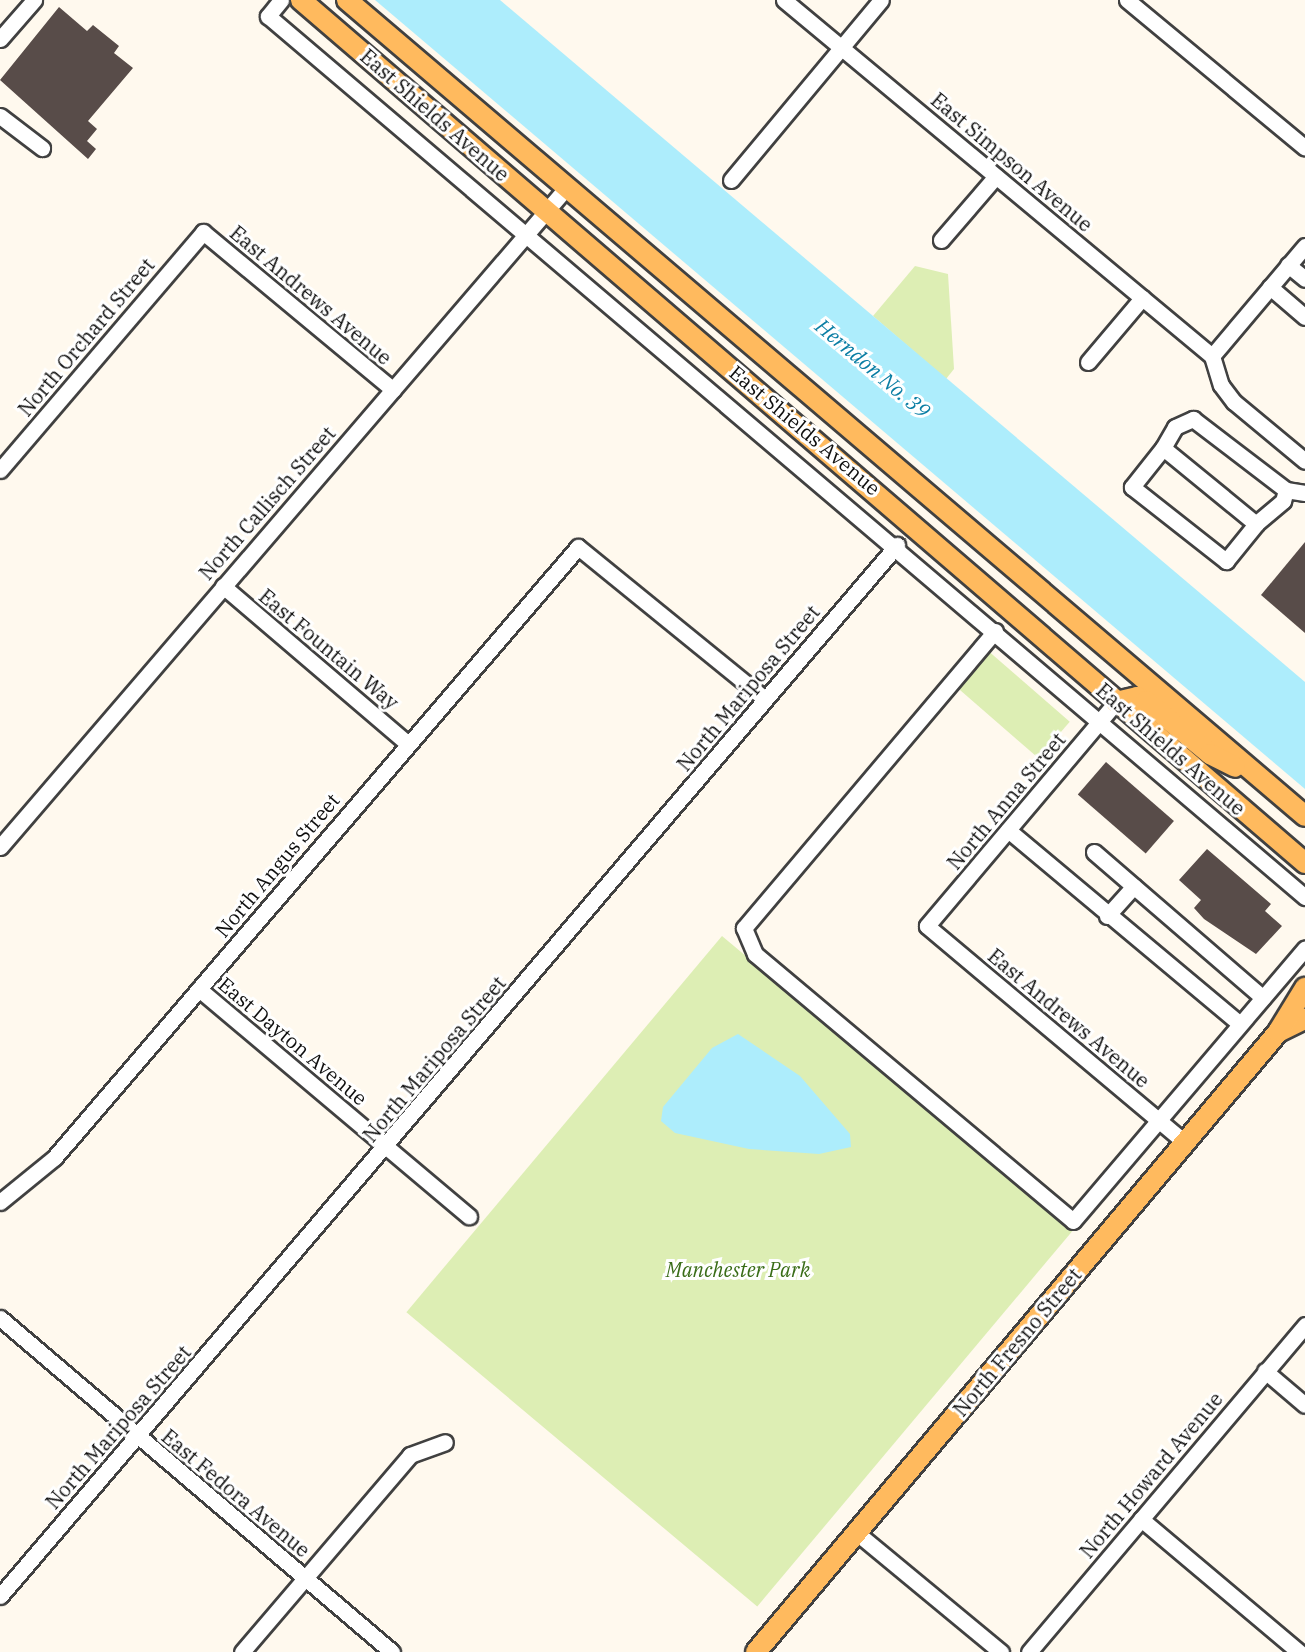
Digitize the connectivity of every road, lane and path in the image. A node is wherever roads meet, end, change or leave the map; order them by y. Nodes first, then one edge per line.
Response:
1 (34, 0) edge
2 (281, 0) edge
3 (302, 0) edge
4 (347, 0) edge
5 (784, 0) edge
6 (881, 0) edge
7 (1127, 0) edge
8 (0, 39) edge
9 (842, 48) junction
10 (0, 116) edge
11 (42, 147) dead end
12 (1305, 148) edge
13 (996, 176) junction
14 (731, 180) dead end
15 (566, 188) junction
16 (546, 211) junction
17 (203, 232) joint
18 (526, 234) junction
19 (941, 240) dead end
20 (1305, 246) edge
21 (1288, 265) junction
22 (1305, 279) edge
23 (1270, 287) junction
24 (1142, 298) junction
25 (1305, 317) edge
26 (1212, 356) junction
27 (1088, 362) dead end
28 (393, 390) junction
29 (1163, 448) junction
30 (1305, 462) edge
31 (0, 470) edge
32 (1286, 490) junction
33 (1305, 494) edge
34 (1256, 524) junction
35 (897, 545) junction
36 (223, 586) junction
37 (995, 631) junction
38 (765, 699) junction
39 (1116, 702) junction
40 (1099, 722) junction
41 (408, 744) junction
42 (1266, 783) junction
43 (1305, 816) edge
44 (1008, 830) junction
45 (0, 847) edge
46 (1094, 852) dead end
47 (1305, 863) edge
48 (1134, 886) junction
49 (1305, 897) edge
50 (1107, 916) junction
51 (927, 926) joint
52 (1305, 948) edge
53 (1305, 988) edge
54 (199, 989) junction
55 (1263, 998) junction
56 (1305, 1020) edge
57 (1240, 1024) junction
58 (1278, 1032) junction
59 (1158, 1120) junction
60 (1184, 1142) junction
61 (387, 1148) junction
62 (0, 1202) edge
63 (470, 1216) dead end
64 (0, 1318) edge
65 (1305, 1325) edge
66 (1265, 1371) junction
67 (1305, 1405) edge
68 (137, 1437) junction
69 (445, 1442) dead end
70 (1141, 1519) junction
71 (857, 1533) junction
72 (304, 1578) junction
73 (0, 1596) edge
74 (242, 1652) edge
75 (392, 1652) edge
76 (756, 1652) edge
77 (1001, 1652) edge
78 (1029, 1652) edge
79 (1299, 1652) edge

1 - 8 street
2 - 18 street
3 - 16 main road, East Shields Avenue
4 - 15 main road, East Shields Avenue
5 - 9 street, East Simpson Avenue
6 - 9 street
7 - 12 street
9 - 13 street, East Simpson Avenue
9 - 14 street
10 - 11 street
13 - 19 street
13 - 24 street, East Simpson Avenue
15 - 16 street, North Callisch Street
15 - 42 main road, East Shields Avenue
16 - 18 street, North Callisch Street
16 - 39 main road, East Shields Avenue
17 - 28 street, East Andrews Avenue
17 - 31 street, North Orchard Street
18 - 28 street, North Callisch Street
18 - 35 street
20 - 21 street
21 - 22 street
21 - 23 street
23 - 25 street
23 - 26 street
24 - 26 street, East Simpson Avenue
24 - 27 street
26 - 30 street
28 - 36 street, North Callisch Street
29 - 32 street
29 - 34 street
29 - 34 street
32 - 33 street
32 - 34 street
35 - 37 street
35 - 38 street, North Mariposa Street
36 - 41 street, East Fountain Way
36 - 45 street, North Callisch Street
37 - 40 street
37 - 59 street
38 - 41 street, North Angus Street
38 - 61 street, North Mariposa Street
39 - 40 street, North Anna Street
39 - 42 main road
39 - 47 main road, East Shields Avenue
40 - 44 street, North Anna Street
40 - 49 street
41 - 54 street, North Angus Street
42 - 43 main road, East Shields Avenue
44 - 50 street
44 - 51 street, North Anna Street
46 - 48 street
48 - 50 street
48 - 55 street
50 - 57 street
51 - 59 street, East Andrews Avenue
52 - 55 street
53 - 58 main road, North Fresno Street
54 - 61 street, East Dayton Avenue
54 - 62 street, North Angus Street
55 - 57 street
56 - 58 main road, North Fresno Street
57 - 59 street
58 - 60 main road, North Fresno Street
59 - 60 street, East Andrews Avenue
60 - 71 main road, North Fresno Street
61 - 63 street, East Dayton Avenue
61 - 68 street, North Mariposa Street
64 - 68 street, East Fedora Avenue
65 - 66 street, North Howard Avenue
66 - 67 street
66 - 70 street, North Howard Avenue
68 - 72 street, East Fedora Avenue
68 - 73 street, North Mariposa Street
69 - 72 street
70 - 78 street, North Howard Avenue
70 - 79 street
71 - 76 main road, North Fresno Street
71 - 77 street
72 - 74 street
72 - 75 street, East Fedora Avenue

